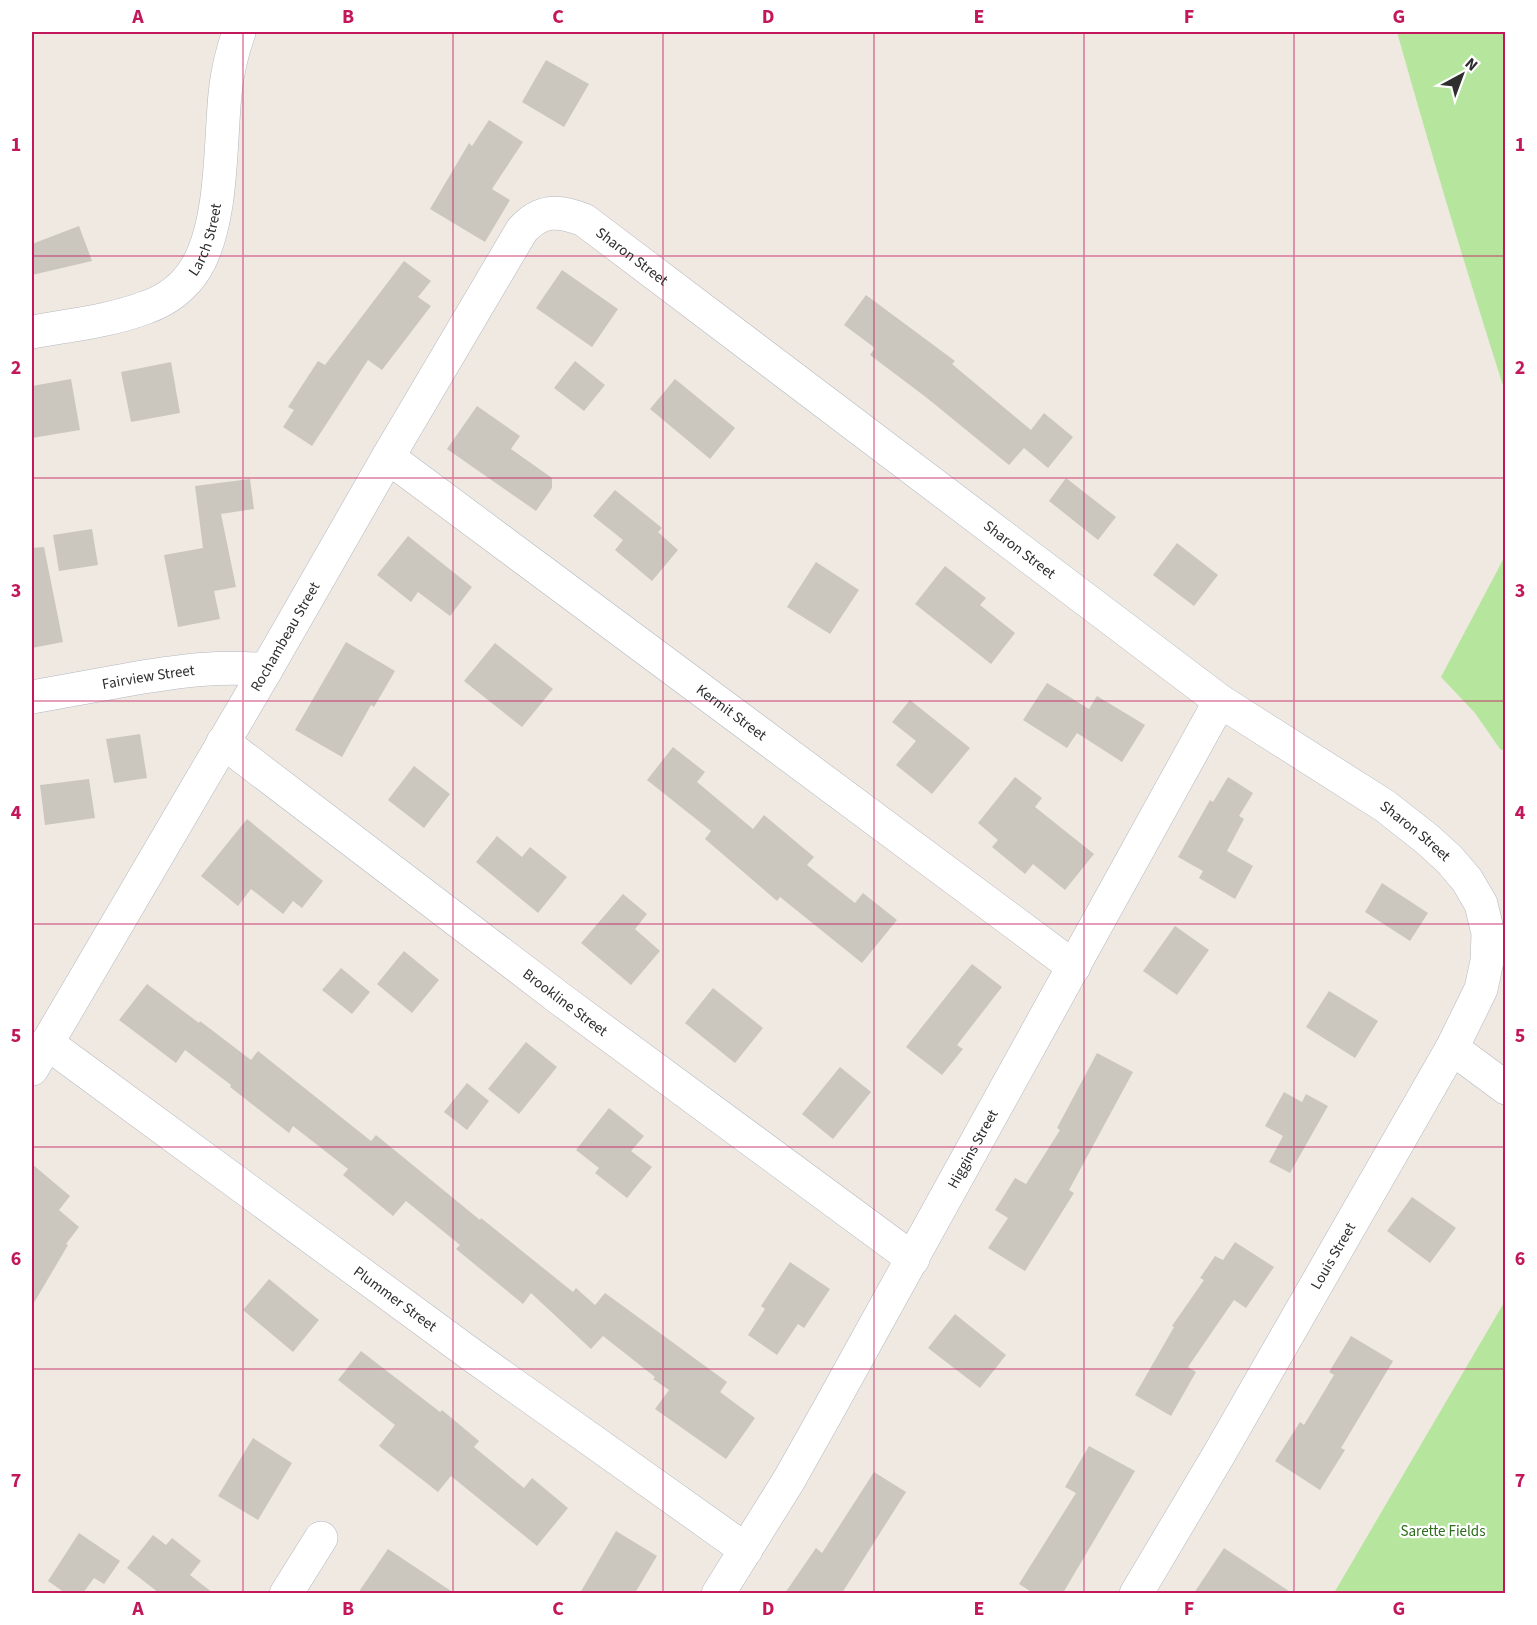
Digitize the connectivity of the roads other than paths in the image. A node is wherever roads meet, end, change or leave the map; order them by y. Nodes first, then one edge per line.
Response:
1 (239, 32) edge
2 (546, 213) joint
3 (32, 332) edge
4 (388, 457) junction
5 (266, 670) junction
6 (32, 697) edge
7 (1220, 701) junction
8 (223, 742) junction
9 (1481, 904) joint
10 (1074, 967) junction
11 (1452, 1048) junction
12 (39, 1056) edge
13 (1506, 1088) edge
14 (912, 1259) junction
15 (321, 1538) dead end
16 (746, 1550) junction
17 (286, 1593) edge
18 (718, 1593) edge
19 (1136, 1593) edge

1 - 3 street, Larch Street
2 - 4 street, Rochambeau Street
2 - 7 street, Sharon Street
4 - 5 street, Rochambeau Street
4 - 10 street, Kermit Street
5 - 6 street, Fairview Street
5 - 8 street, Rochambeau Street
7 - 9 street, Sharon Street
7 - 10 street, Higgins Street
8 - 12 street, Rochambeau Street
8 - 14 street, Brookline Street
9 - 11 street, Louis Street
10 - 14 street, Higgins Street
11 - 13 street
11 - 19 street, Louis Street
12 - 16 street, Plummer Street
14 - 16 street, Higgins Street
15 - 17 street
16 - 18 street, Higgins Street

